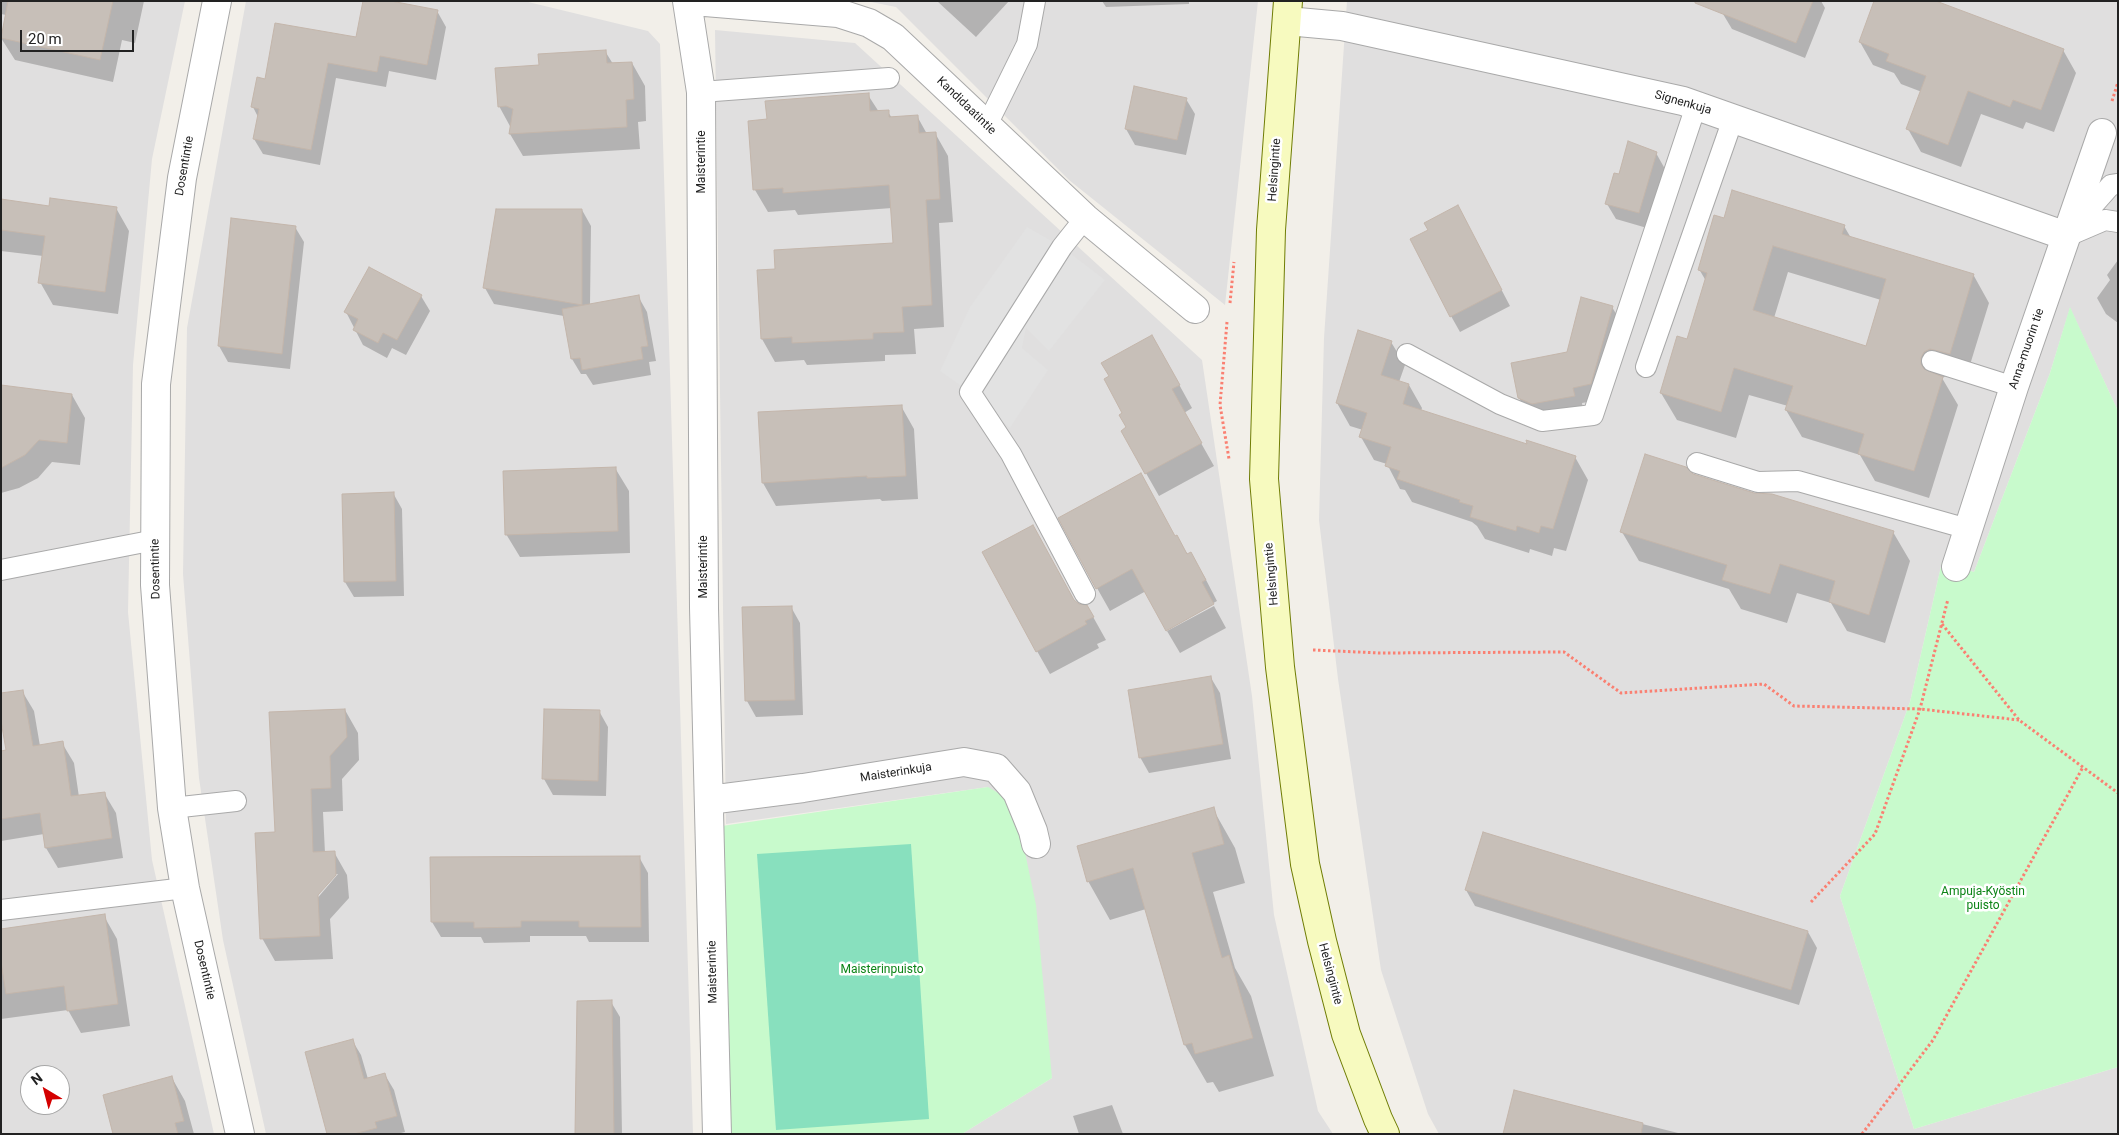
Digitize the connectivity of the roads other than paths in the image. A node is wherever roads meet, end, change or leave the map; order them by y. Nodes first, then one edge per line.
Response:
1 (216, 1) edge
2 (687, 1) edge
3 (693, 1) edge
4 (1035, 1) edge
5 (1287, 11) edge
6 (889, 78) dead end
7 (701, 92) junction
8 (1696, 106) junction
9 (1733, 119) junction
10 (987, 125) junction
11 (2102, 133) dead end
12 (2118, 184) edge
13 (1084, 218) junction
14 (2118, 222) edge
15 (2066, 236) junction
16 (1195, 309) dead end
17 (1407, 354) dead end
18 (1932, 361) dead end
19 (1646, 367) dead end
20 (2014, 387) junction
21 (1697, 463) dead end
22 (1968, 529) junction
23 (155, 540) junction
24 (1956, 567) road end
25 (1, 570) edge
26 (1085, 594) dead end
27 (709, 800) junction
28 (236, 802) dead end
29 (172, 808) junction
30 (1036, 844) dead end
31 (185, 888) junction
32 (1, 910) edge
33 (240, 1134) edge
34 (717, 1134) edge
35 (1385, 1134) edge

1 - 23 street, Dosentintie
2 - 7 street, Maisterintie
3 - 10 street, Kandidaatintie
4 - 10 lane
5 - 8 street, Signenkuja
5 - 35 main road, Helsingintie
6 - 7 lane
7 - 27 street, Maisterintie
8 - 9 street, Signenkuja
8 - 17 lane
9 - 15 street, Signenkuja
9 - 19 lane
10 - 13 street, Kandidaatintie
11 - 15 street, Anna-muorin tie
12 - 15 lane
13 - 16 street, Kandidaatintie
13 - 26 lane
14 - 15 lane
15 - 20 street, Anna-muorin tie
18 - 20 lane
20 - 22 street, Anna-muorin tie
21 - 22 lane
22 - 24 street, Anna-muorin tie
23 - 25 lane
23 - 29 street, Dosentintie
27 - 30 street, Maisterinkuja
27 - 34 street, Maisterintie
28 - 29 lane
29 - 31 street, Dosentintie
31 - 32 lane
31 - 33 street, Dosentintie

